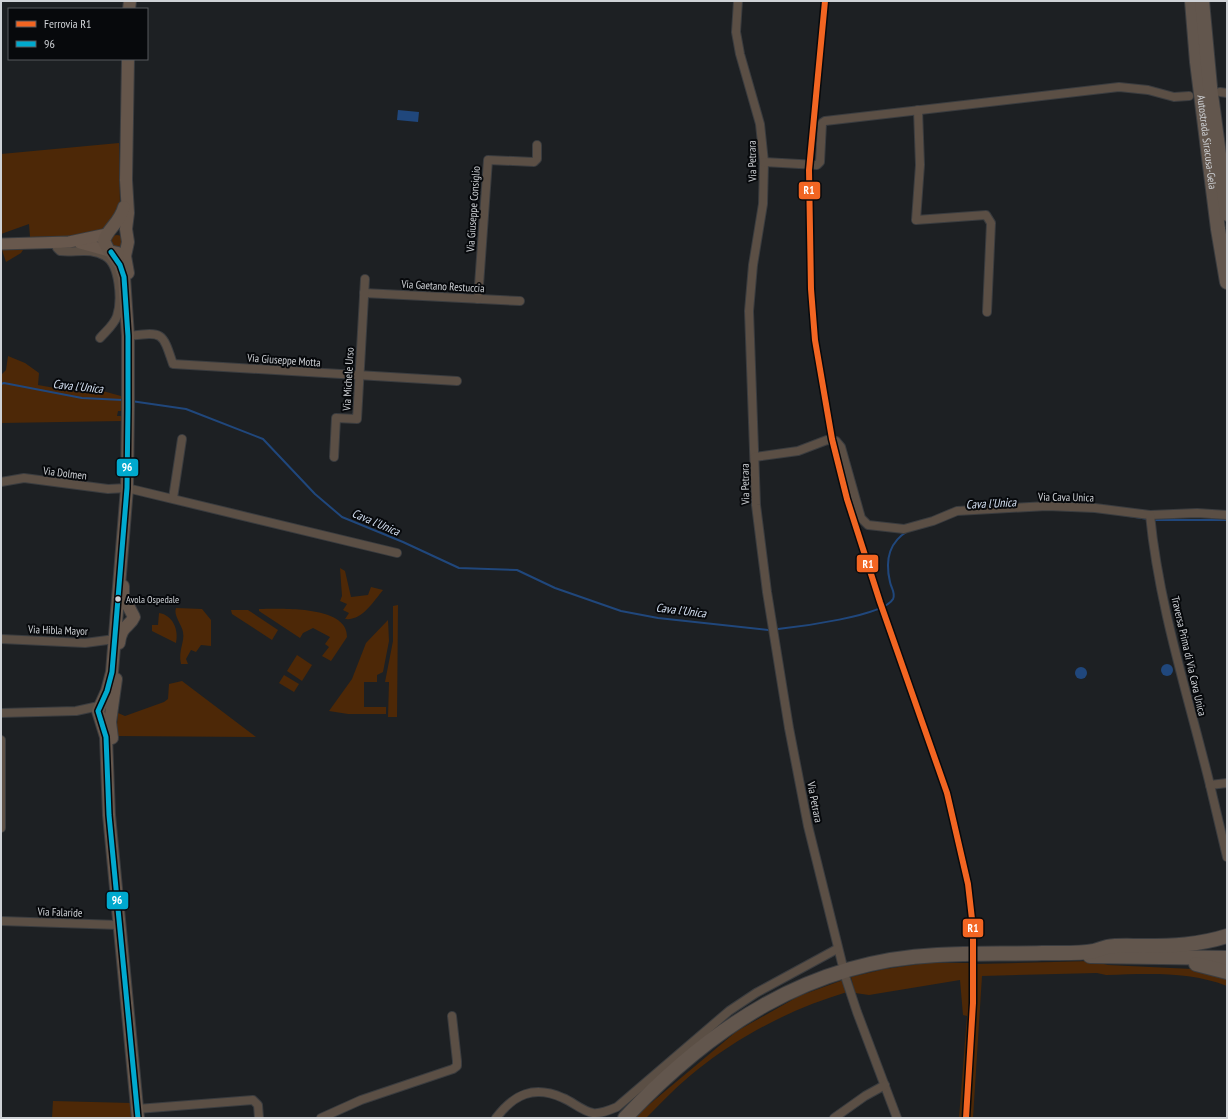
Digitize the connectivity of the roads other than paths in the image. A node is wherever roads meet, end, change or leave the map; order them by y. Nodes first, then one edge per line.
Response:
1 (738, 1) edge
2 (1192, 1) edge
3 (1202, 1) edge
4 (128, 60) edge
5 (1189, 96) dead end
6 (918, 110) junction
7 (537, 145) dead end
8 (764, 162) junction
9 (126, 180) junction
10 (1227, 214) edge
11 (109, 232) junction
12 (69, 242) junction
13 (56, 243) junction
14 (126, 243) junction
15 (1, 244) edge
16 (110, 252) junction
17 (365, 279) dead end
18 (1227, 282) edge
19 (364, 293) junction
20 (125, 294) junction
21 (478, 298) junction
22 (520, 301) dead end
23 (987, 312) dead end
24 (128, 336) junction
25 (100, 338) dead end
26 (360, 375) junction
27 (457, 381) dead end
28 (182, 439) dead end
29 (334, 457) dead end
30 (755, 457) junction
31 (1, 482) edge
32 (127, 488) junction
33 (173, 498) junction
34 (1150, 515) junction
35 (1227, 515) edge
36 (397, 553) dead end
37 (121, 572) junction
38 (120, 618) junction
39 (1, 639) edge
40 (115, 639) junction
41 (104, 711) junction
42 (1, 713) edge
43 (1, 740) edge
44 (1, 771) edge
45 (1227, 783) edge
46 (1210, 785) junction
47 (2, 828) edge
48 (1227, 857) edge
49 (1, 921) edge
50 (119, 925) junction
51 (1227, 936) edge
52 (837, 949) junction
53 (1093, 951) junction
54 (1227, 951) edge
55 (1057, 953) junction
56 (1116, 957) junction
57 (1227, 958) edge
58 (842, 963) dead end
59 (1227, 972) edge
60 (846, 978) dead end
61 (452, 1016) dead end
62 (885, 1085) junction
63 (137, 1113) edge
64 (627, 1115) edge
65 (259, 1118) edge
66 (321, 1118) edge
67 (496, 1118) edge
68 (834, 1118) edge
69 (897, 1118) edge

1 - 8 street, Via Petrara
2 - 18 highway, Autostrada Siracusa-Gela
3 - 10 highway, Autostrada Siracusa-Gela
4 - 9 main road
5 - 6 street
6 - 8 street
6 - 23 street
7 - 21 street, Via Giuseppe Consiglio
8 - 30 street, Via Petrara
9 - 11 main road
9 - 14 main road
11 - 12 street
11 - 14 main road
11 - 16 main road
12 - 13 street
12 - 16 street
13 - 15 street
13 - 25 street
14 - 16 main road
14 - 20 main road
16 - 20 main road
17 - 19 street, Via Michele Urso
19 - 21 street, Via Gaetano Restuccia
19 - 26 street, Via Michele Urso
20 - 24 main road
21 - 22 street, Via Gaetano Restuccia
24 - 26 street, Via Giuseppe Motta
24 - 32 main road
26 - 27 street, Via Giuseppe Motta
26 - 29 street, Via Michele Urso
28 - 33 street
30 - 34 street, Via Cava Unica
30 - 52 street, Via Petrara
31 - 32 street, Via Dolmen
32 - 33 street, Via Dolmen
32 - 37 main road
33 - 36 street, Via Dolmen
34 - 35 street, Via Cava Unica
34 - 46 street, Traversa Prima di Via Cava Unica
37 - 38 main road
37 - 38 main road
38 - 40 main road
38 - 41 main road
39 - 40 street, Via Hibla Mayor
40 - 41 main road
41 - 42 street
41 - 50 main road
43 - 44 street
44 - 47 street
45 - 46 street
46 - 48 street, Traversa Prima di Via Cava Unica
49 - 50 street, Via Falaride
50 - 63 main road
51 - 53 highway
52 - 58 street, Via Petrara
52 - 67 street
53 - 54 highway
53 - 55 highway
55 - 56 highway
55 - 64 highway
56 - 57 highway
56 - 59 highway
60 - 62 street
61 - 66 street
62 - 68 street
62 - 69 street
63 - 65 street

